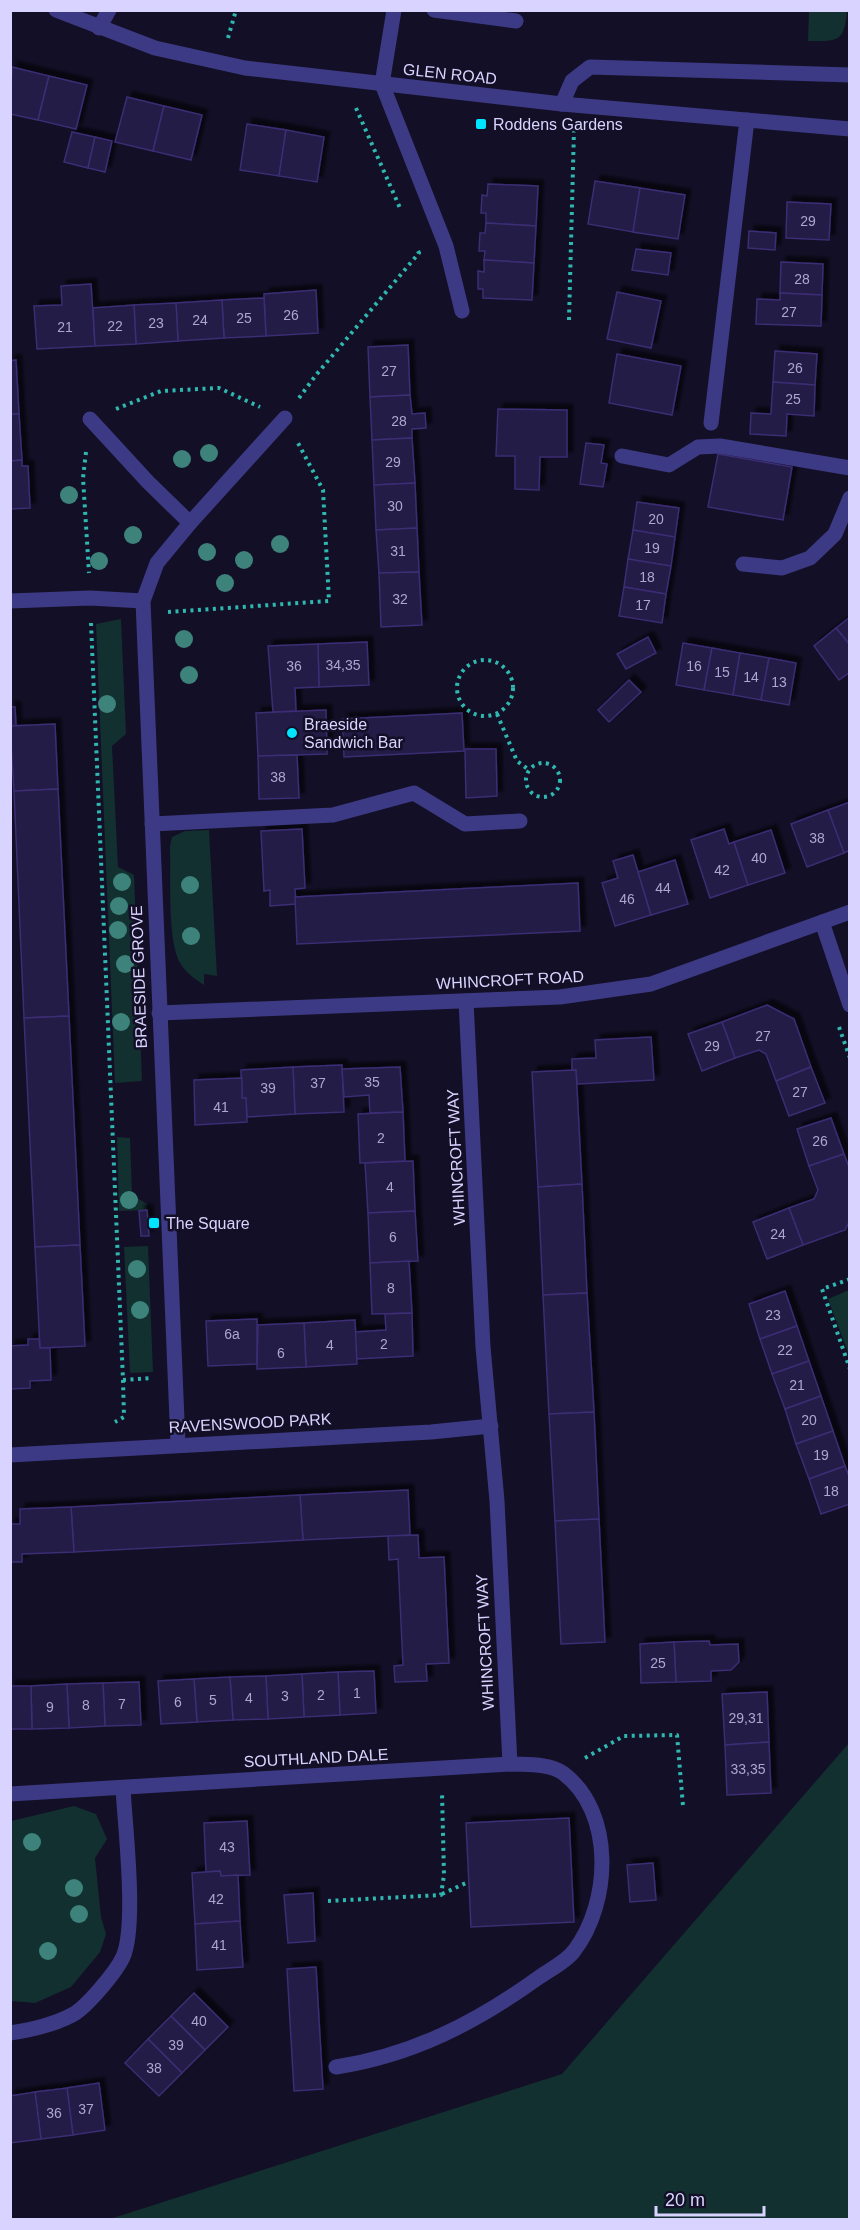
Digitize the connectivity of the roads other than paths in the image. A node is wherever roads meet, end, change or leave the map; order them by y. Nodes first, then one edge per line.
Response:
1 (56, 10) edge
2 (109, 10) edge
3 (394, 10) edge
4 (434, 10) edge
5 (516, 21) dead end
6 (99, 28) junction
7 (849, 75) edge
8 (382, 84) junction
9 (568, 105) junction
10 (747, 120) junction
11 (849, 129) edge
12 (462, 311) dead end
13 (285, 418) road end
14 (90, 419) road end
15 (711, 423) dead end
16 (622, 456) dead end
17 (849, 468) edge
18 (849, 498) edge
19 (190, 523) junction
20 (743, 564) dead end
21 (10, 601) edge
22 (143, 607) junction
23 (520, 821) dead end
24 (152, 824) junction
25 (849, 912) edge
26 (822, 922) junction
27 (466, 1001) junction
28 (849, 1005) edge
29 (159, 1013) junction
30 (491, 1426) junction
31 (178, 1444) junction
32 (10, 1455) edge
33 (510, 1764) junction
34 (123, 1788) junction
35 (10, 1794) edge
36 (10, 2033) edge
37 (336, 2067) dead end

1 - 6 street, GLEN ROAD
2 - 6 street
3 - 8 street
4 - 5 street
6 - 8 street, GLEN ROAD
7 - 9 street
8 - 9 street, GLEN ROAD
8 - 12 street
9 - 10 street, GLEN ROAD
10 - 11 street, GLEN ROAD
10 - 15 street
13 - 19 street, BRAESIDE GROVE
14 - 19 street
16 - 17 street
18 - 20 street
19 - 22 street, BRAESIDE GROVE
21 - 22 street
22 - 24 street, BRAESIDE GROVE
23 - 24 street
24 - 29 street, BRAESIDE GROVE
25 - 26 street, WHINCROFT ROAD
26 - 27 street, WHINCROFT ROAD
26 - 28 street
27 - 29 street, WHINCROFT ROAD
27 - 30 street, WHINCROFT WAY
29 - 31 street, BRAESIDE GROVE
30 - 31 street, RAVENSWOOD PARK
30 - 33 street, WHINCROFT WAY
31 - 32 street, RAVENSWOOD PARK
33 - 34 street, SOUTHLAND DALE
33 - 37 street
34 - 35 street, SOUTHLAND DALE
34 - 36 street

